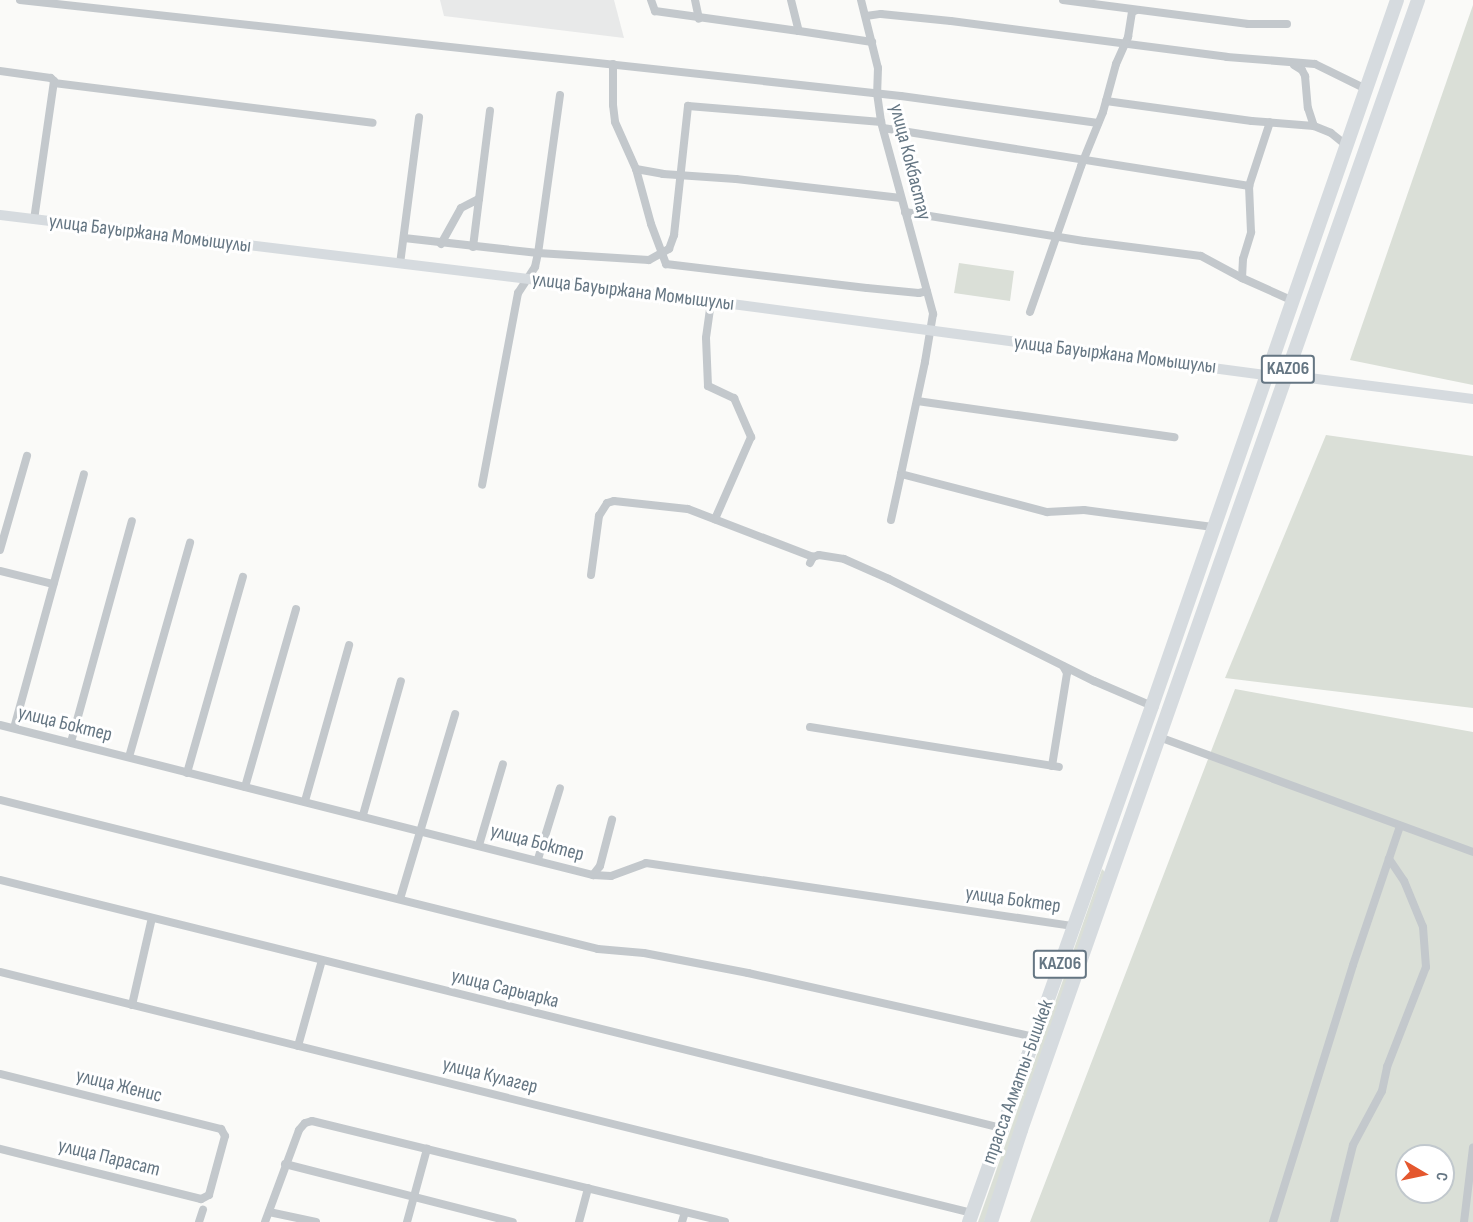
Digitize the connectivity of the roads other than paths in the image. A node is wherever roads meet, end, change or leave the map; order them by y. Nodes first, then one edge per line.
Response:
1 (20, 0) edge
2 (651, 0) edge
3 (695, 0) edge
4 (700, 0) edge
5 (791, 0) edge
6 (861, 0) edge
7 (1063, 0) edge
8 (1396, 0) edge
9 (1418, 0) edge
10 (1137, 10) junction
11 (866, 16) junction
12 (699, 19) junction
13 (1287, 24) dead end
14 (799, 31) junction
15 (872, 42) junction
16 (1126, 43) junction
17 (1290, 63) junction
18 (613, 64) junction
19 (0, 71) edge
20 (54, 83) junction
21 (1365, 89) junction
22 (877, 93) junction
23 (560, 94) dead end
24 (1106, 101) junction
25 (490, 111) dead end
26 (419, 117) dead end
27 (1270, 122) junction
28 (373, 123) dead end
29 (1098, 123) junction
30 (882, 125) junction
31 (1314, 126) junction
32 (1346, 145) junction
33 (1083, 159) junction
34 (636, 169) junction
35 (681, 175) junction
36 (1249, 186) junction
37 (901, 198) junction
38 (478, 199) junction
39 (905, 212) junction
40 (0, 215) edge
41 (34, 219) junction
42 (1057, 235) junction
43 (404, 238) junction
44 (441, 244) junction
45 (473, 248) junction
46 (538, 253) junction
47 (662, 256) junction
48 (400, 264) junction
49 (535, 267) junction
50 (1242, 278) junction
51 (528, 279) junction
52 (544, 281) junction
53 (927, 291) junction
54 (1292, 300) junction
55 (711, 302) junction
56 (1030, 312) dead end
57 (931, 331) junction
58 (1265, 375) junction
59 (1286, 375) junction
60 (1473, 399) edge
61 (917, 401) junction
62 (1174, 437) dead end
63 (27, 456) dead end
64 (84, 474) dead end
65 (901, 474) junction
66 (482, 485) dead end
67 (715, 519) junction
68 (891, 520) dead end
69 (132, 522) dead end
70 (1213, 527) junction
71 (190, 543) dead end
72 (0, 550) edge
73 (0, 571) edge
74 (591, 574) dead end
75 (243, 577) dead end
76 (53, 584) junction
77 (296, 609) dead end
78 (349, 645) dead end
79 (1063, 666) junction
80 (401, 681) dead end
81 (1152, 706) junction
82 (455, 714) dead end
83 (0, 725) edge
84 (810, 727) dead end
85 (14, 728) junction
86 (1159, 737) junction
87 (71, 742) junction
88 (129, 757) junction
89 (503, 764) dead end
90 (187, 773) junction
91 (245, 787) junction
92 (560, 788) dead end
93 (0, 800) edge
94 (304, 801) junction
95 (363, 815) junction
96 (612, 820) dead end
97 (1400, 826) junction
98 (421, 831) junction
99 (479, 845) junction
100 (1473, 852) edge
101 (1099, 854) junction
102 (538, 859) junction
103 (1389, 859) junction
104 (1116, 860) junction
105 (593, 875) junction
106 (0, 880) edge
107 (400, 899) junction
108 (152, 918) junction
109 (1073, 926) junction
110 (322, 960) junction
111 (0, 972) edge
112 (132, 1005) junction
113 (1035, 1037) junction
114 (298, 1046) junction
115 (0, 1074) edge
116 (1001, 1128) junction
117 (1473, 1148) edge
118 (0, 1149) edge
119 (427, 1149) junction
120 (285, 1164) junction
121 (588, 1188) junction
122 (209, 1195) joint
123 (414, 1196) junction
124 (203, 1210) dead end
125 (269, 1212) junction
126 (685, 1212) junction
127 (970, 1217) edge
128 (199, 1222) edge
129 (265, 1222) edge
130 (316, 1222) edge
131 (407, 1222) edge
132 (513, 1222) edge
133 (579, 1222) edge
134 (682, 1222) edge
135 (725, 1222) edge
136 (991, 1222) edge
137 (1272, 1222) edge
138 (1334, 1222) edge
139 (1464, 1222) edge

1 - 18 street
2 - 12 street
3 - 12 street
4 - 12 street
5 - 14 street
6 - 11 street, улица Кокбастау
7 - 10 street
8 - 21 highway, KАZ06
9 - 59 highway, KАZ06
10 - 13 street
10 - 16 street
11 - 15 street, улица Кокбастау
11 - 16 street
12 - 14 street
14 - 15 street
15 - 22 street, улица Кокбастау
16 - 17 street
16 - 24 street
17 - 21 street
17 - 31 street
18 - 22 street
18 - 34 street
19 - 20 street
20 - 28 street
20 - 41 street
21 - 32 highway, KАZ06
22 - 29 street
22 - 30 street, улица Кокбастау
23 - 46 street
24 - 27 street
24 - 29 street
25 - 38 street
26 - 43 street
27 - 31 street
27 - 36 street
29 - 33 street
30 - 33 street
30 - 35 street
30 - 37 street, улица Кокбастау
31 - 32 street
32 - 54 highway, KАZ06
33 - 36 street
33 - 42 street
34 - 35 street
34 - 47 street
35 - 37 street
35 - 47 street
36 - 50 street
37 - 39 street, улица Кокбастау
38 - 44 street
38 - 45 street
39 - 42 street
39 - 53 street, улица Кокбастау
40 - 41 street, улица Бауыржана Момышулы
41 - 48 street, улица Бауыржана Момышулы
42 - 50 street
42 - 56 street
43 - 44 street
43 - 48 street
44 - 45 street
45 - 46 street
46 - 47 street
46 - 49 street
47 - 53 street
48 - 51 street, улица Бауыржана Момышулы
49 - 51 street
49 - 52 street
50 - 54 street
51 - 52 street, улица Бауыржана Момышулы
51 - 66 street
52 - 55 street, улица Бауыржана Момышулы
53 - 57 street, улица Кокбастау
54 - 58 highway, KАZ06
55 - 57 street, улица Бауыржана Момышулы
55 - 67 street
57 - 58 street, улица Бауыржана Момышулы
57 - 61 street, улица Кокбастау
58 - 70 highway, KАZ06
59 - 60 street
59 - 86 highway, KАZ06
61 - 62 street
61 - 65 street, улица Кокбастау
63 - 72 street
64 - 76 street
65 - 68 street, улица Кокбастау
65 - 70 street
67 - 74 street
67 - 79 street
69 - 87 street
70 - 81 highway, KАZ06
71 - 88 street
73 - 76 street
75 - 90 street
76 - 85 street
77 - 91 street
78 - 94 street
79 - 81 street
79 - 84 street
80 - 95 street
81 - 101 highway, трасса Алматы-Бишкек / KАZ06
82 - 98 street
83 - 85 street, улица Боктер
85 - 87 street, улица Боктер
86 - 97 street
86 - 104 highway, трасса Алматы-Бишкек / KАZ06
87 - 88 street, улица Боктер
88 - 90 street, улица Боктер
89 - 99 street
90 - 91 street, улица Боктер
91 - 94 street, улица Боктер
92 - 102 street
93 - 107 street
94 - 95 street, улица Боктер
95 - 98 street, улица Боктер
96 - 105 street
97 - 100 street
97 - 103 street
98 - 99 street, улица Боктер
98 - 107 street
99 - 102 street, улица Боктер
101 - 104 highway
101 - 109 highway, трасса Алматы-Бишкек / KАZ06
102 - 105 street, улица Боктер
103 - 137 street
103 - 138 street
104 - 136 highway, трасса Алматы-Бишкек / KАZ06
105 - 109 street, улица Боктер
106 - 108 street, улица Сарыарка
107 - 113 street
108 - 110 street, улица Сарыарка
108 - 112 street
109 - 113 highway, трасса Алматы-Бишкек / KАZ06
110 - 114 street
110 - 116 street, улица Сарыарка
111 - 112 street, улица Кулагер
112 - 114 street, улица Кулагер
113 - 116 highway, трасса Алматы-Бишкек / KАZ06
114 - 127 street, улица Кулагер
115 - 122 street, улица Женис
116 - 127 highway, трасса Алматы-Бишкек / KАZ06
117 - 139 street
118 - 122 street, улица Парасат
119 - 120 street
119 - 121 street
119 - 123 street
120 - 123 street
120 - 125 street
121 - 126 street
121 - 133 street
123 - 131 street
123 - 132 street
124 - 128 street
125 - 129 street
125 - 130 street
126 - 134 street
126 - 135 street

